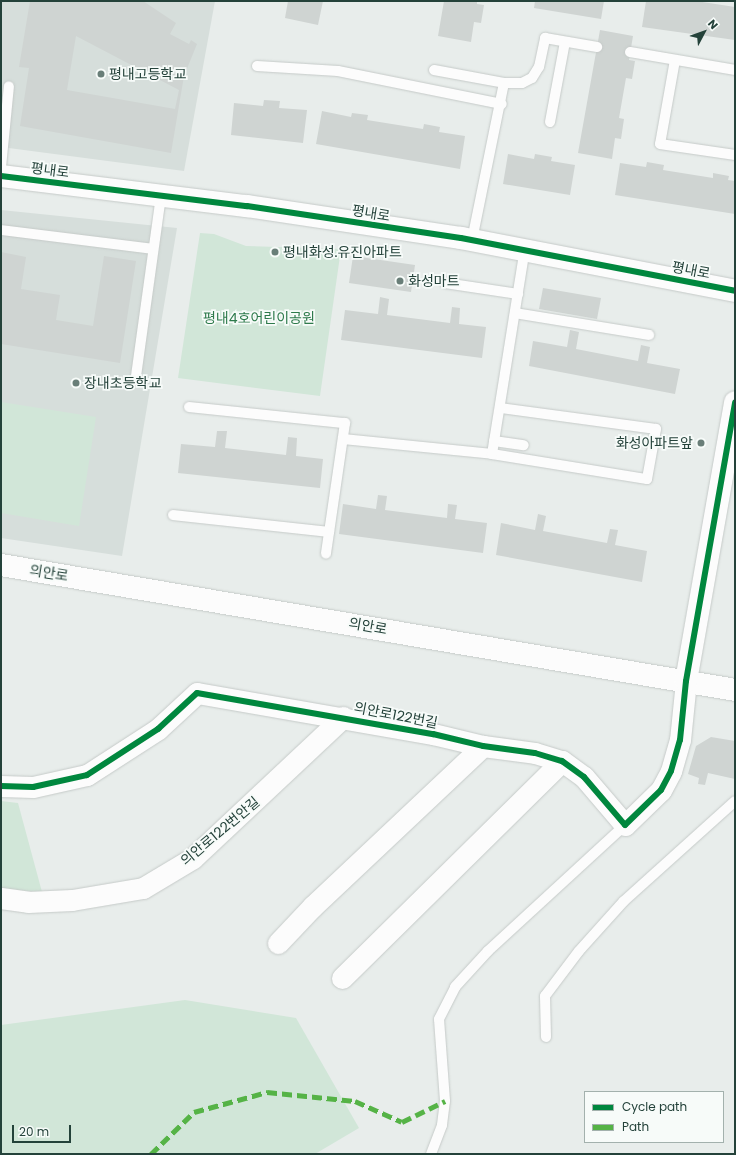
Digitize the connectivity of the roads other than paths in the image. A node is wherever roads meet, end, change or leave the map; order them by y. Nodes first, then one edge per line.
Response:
1 (565, 42) junction
2 (597, 47) dead end
3 (630, 52) dead end
4 (675, 60) junction
5 (257, 66) dead end
6 (434, 70) dead end
7 (735, 70) edge
8 (504, 83) junction
9 (8, 86) dead end
10 (502, 104) junction
11 (550, 122) dead end
12 (735, 155) edge
13 (1, 167) edge
14 (1, 176) edge
15 (161, 195) junction
16 (1, 230) edge
17 (472, 240) junction
18 (153, 249) junction
19 (525, 249) junction
20 (445, 283) dead end
21 (735, 291) edge
22 (518, 294) junction
23 (515, 313) junction
24 (648, 335) dead end
25 (136, 376) dead end
26 (735, 402) edge
27 (189, 407) dead end
28 (501, 408) junction
29 (343, 439) junction
30 (494, 442) junction
31 (524, 445) dead end
32 (492, 454) junction
33 (173, 515) dead end
34 (329, 532) junction
35 (326, 554) dead end
36 (1, 565) edge
37 (686, 681) junction
38 (735, 690) edge
39 (344, 717) junction
40 (482, 746) junction
41 (562, 762) junction
42 (1, 786) edge
43 (735, 801) edge
44 (625, 825) junction
45 (1, 898) edge
46 (278, 943) dead end
47 (342, 978) dead end
48 (546, 1037) dead end
49 (431, 1154) edge

1 - 2 lane
1 - 8 lane
1 - 11 lane
3 - 4 lane
4 - 7 lane
4 - 12 lane
5 - 10 lane
6 - 8 lane
8 - 10 lane
9 - 13 lane
10 - 17 lane
14 - 15 street, 평내로
15 - 17 street, 평내로
15 - 18 lane
16 - 18 lane
17 - 19 street, 평내로
18 - 25 lane
19 - 21 street, 평내로
19 - 22 lane
20 - 22 lane
22 - 23 lane
23 - 24 lane
23 - 28 lane
26 - 37 street
27 - 29 lane
28 - 30 lane
28 - 32 lane
29 - 32 lane
29 - 34 lane
30 - 31 lane
30 - 32 lane
33 - 34 lane
34 - 35 lane
36 - 37 street, 의안로
37 - 38 street, 의안로
37 - 44 street
39 - 40 street, 의안로122번길
39 - 42 street, 의안로122번길
39 - 45 street, 의안로122번안길
40 - 41 street, 의안로122번길
40 - 46 street
41 - 44 street, 의안로122번길
41 - 47 street
43 - 48 lane
44 - 49 lane

